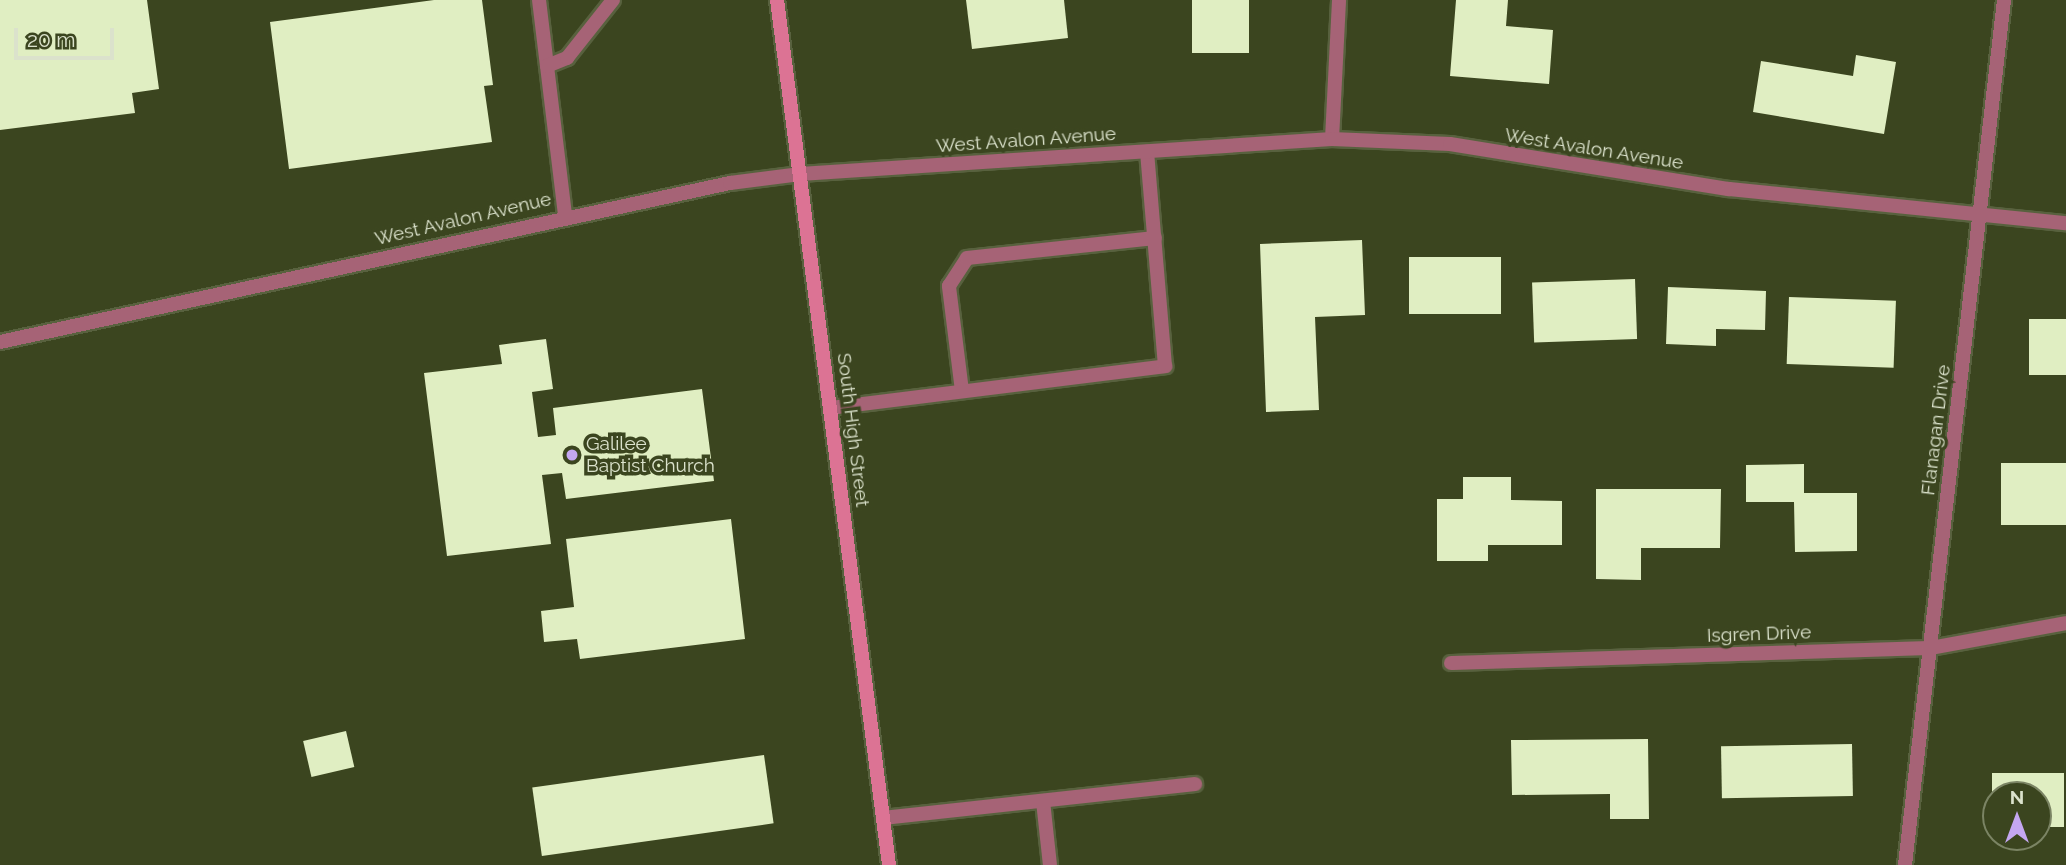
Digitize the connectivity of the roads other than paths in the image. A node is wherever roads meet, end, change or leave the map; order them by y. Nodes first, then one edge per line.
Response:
1 (539, 0) edge
2 (613, 0) edge
3 (777, 0) edge
4 (1339, 0) edge
5 (2004, 0) edge
6 (547, 66) junction
7 (1332, 139) junction
8 (1147, 152) junction
9 (800, 174) junction
10 (1980, 214) junction
11 (565, 216) junction
12 (2066, 223) edge
13 (1155, 238) junction
14 (0, 342) edge
15 (962, 391) junction
16 (830, 408) junction
17 (2066, 623) edge
18 (1930, 648) junction
19 (1451, 663) dead end
20 (1195, 784) dead end
21 (1042, 801) junction
22 (883, 818) junction
23 (889, 865) edge
24 (1050, 865) edge
25 (1905, 865) edge

1 - 6 street
2 - 6 street
3 - 9 main road, South High Street
4 - 7 street
5 - 10 street, Flanagan Drive
6 - 11 street
7 - 8 street, West Avalon Avenue
7 - 10 street, West Avalon Avenue
8 - 9 street, West Avalon Avenue
8 - 13 street
9 - 11 street, West Avalon Avenue
9 - 16 main road, South High Street
10 - 12 street, West Avalon Avenue
10 - 18 street, Flanagan Drive
11 - 14 street, West Avalon Avenue
13 - 15 street
13 - 15 street
15 - 16 street
16 - 22 main road, South High Street
17 - 18 street, Isgren Drive
18 - 19 street, Isgren Drive
18 - 25 street, Flanagan Drive
20 - 21 street
21 - 22 street
21 - 24 street
22 - 23 main road, South High Street

